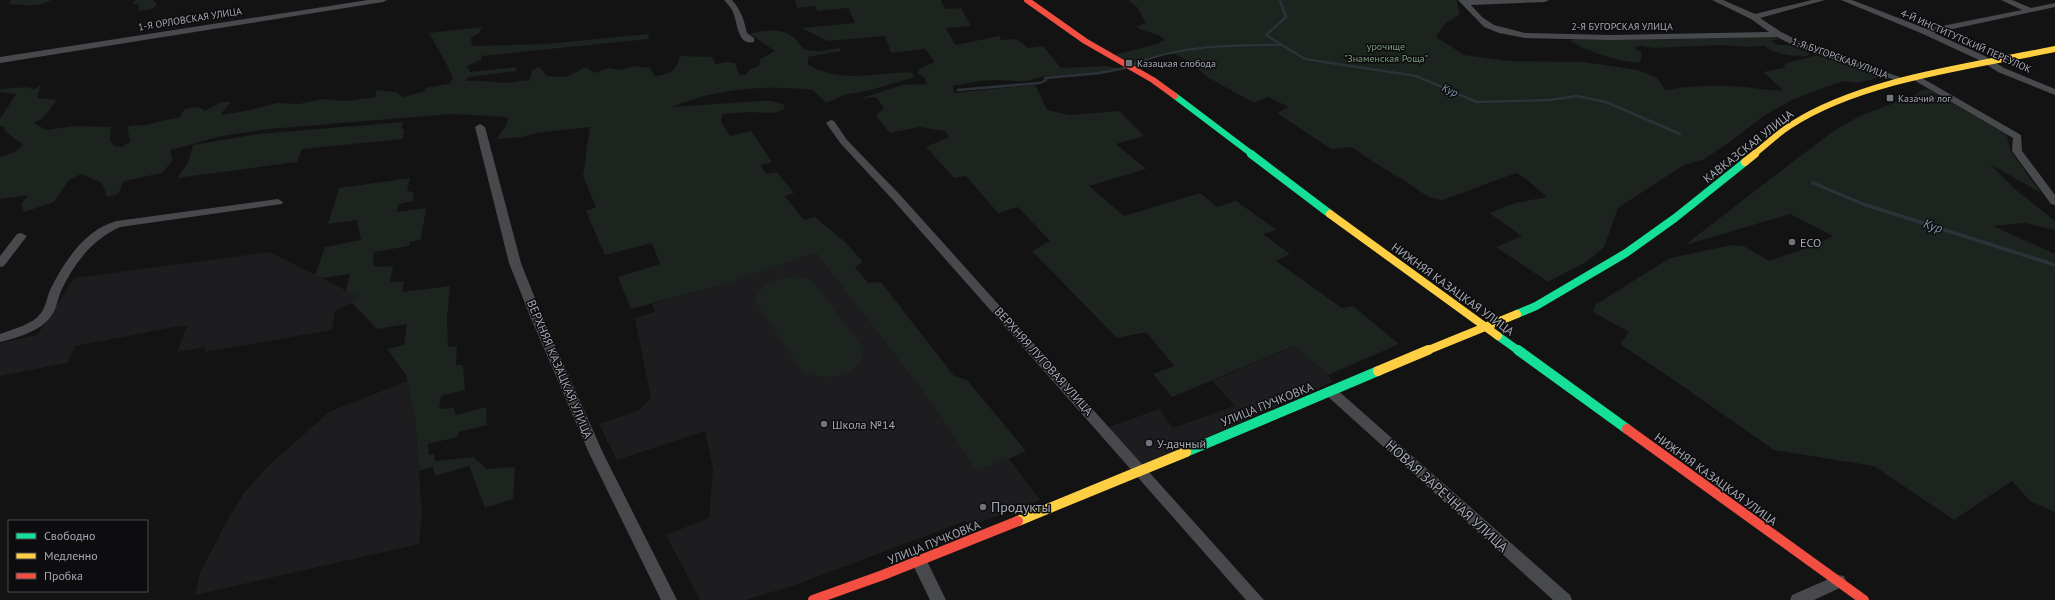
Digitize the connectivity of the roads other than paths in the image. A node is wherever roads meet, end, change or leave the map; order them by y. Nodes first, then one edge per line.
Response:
1 (383, 0) edge
2 (728, 0) edge
3 (1027, 0) edge
4 (1545, 0) edge
5 (1716, 0) edge
6 (1821, 0) edge
7 (1845, 0) edge
8 (2004, 0) edge
9 (1464, 2) edge
10 (2055, 5) edge
11 (2030, 10) junction
12 (1754, 17) junction
13 (1926, 32) junction
14 (1778, 34) junction
15 (751, 40) dead end
16 (2055, 49) edge
17 (0, 60) edge
18 (1990, 63) junction
19 (1915, 77) junction
20 (1904, 80) junction
21 (2055, 92) edge
22 (831, 123) dead end
23 (480, 127) dead end
24 (278, 202) dead end
25 (2055, 202) edge
26 (21, 236) dead end
27 (0, 264) edge
28 (1484, 327) junction
29 (0, 338) edge
30 (1330, 391) junction
31 (1142, 470) junction
32 (919, 561) junction
33 (1838, 581) junction
34 (670, 600) edge
35 (813, 600) edge
36 (938, 600) edge
37 (1256, 600) edge
38 (1564, 600) edge
39 (1798, 600) edge
40 (1864, 600) edge

1 - 17 street, 1-Я ОРЛОВСКАЯ УЛИЦА
2 - 15 street
3 - 28 main road, НИЖНЯЯ КАЗАЦКАЯ УЛИЦА
4 - 9 street
5 - 12 street, 1-Я БУГОРСКАЯ УЛИЦА
6 - 12 street
7 - 13 street, 4-Й ИНСТИТУТСКИЙ ПЕРЕУЛОК
8 - 11 street
9 - 14 street, 2-Я БУГОРСКАЯ УЛИЦА
10 - 11 street
11 - 13 street
12 - 14 street, 1-Я БУГОРСКАЯ УЛИЦА
13 - 18 street, 4-Й ИНСТИТУТСКИЙ ПЕРЕУЛОК
14 - 20 street, 1-Я БУГОРСКАЯ УЛИЦА
16 - 18 main road, КАВКАЗСКАЯ УЛИЦА
18 - 19 main road, КАВКАЗСКАЯ УЛИЦА
18 - 21 street, 4-Й ИНСТИТУТСКИЙ ПЕРЕУЛОК
19 - 20 main road, КАВКАЗСКАЯ УЛИЦА
19 - 25 street
20 - 28 main road, КАВКАЗСКАЯ УЛИЦА
22 - 31 street, ВЕРХНЯЯ ЛУГОВАЯ УЛИЦА
23 - 34 street, ВЕРХНЯЯ КАЗАЦКАЯ УЛИЦА
24 - 29 street
26 - 27 street
28 - 30 main road, УЛИЦА ПУЧКОВКА
28 - 33 main road, НИЖНЯЯ КАЗАЦКАЯ УЛИЦА
30 - 31 main road, УЛИЦА ПУЧКОВКА
30 - 38 street, НОВАЯ ЗАРЕЧНАЯ УЛИЦА
31 - 32 main road, УЛИЦА ПУЧКОВКА
31 - 37 street, ВЕРХНЯЯ ЛУГОВАЯ УЛИЦА
32 - 35 main road, УЛИЦА ПУЧКОВКА
32 - 36 street
33 - 39 street
33 - 40 main road, НИЖНЯЯ КАЗАЦКАЯ УЛИЦА

